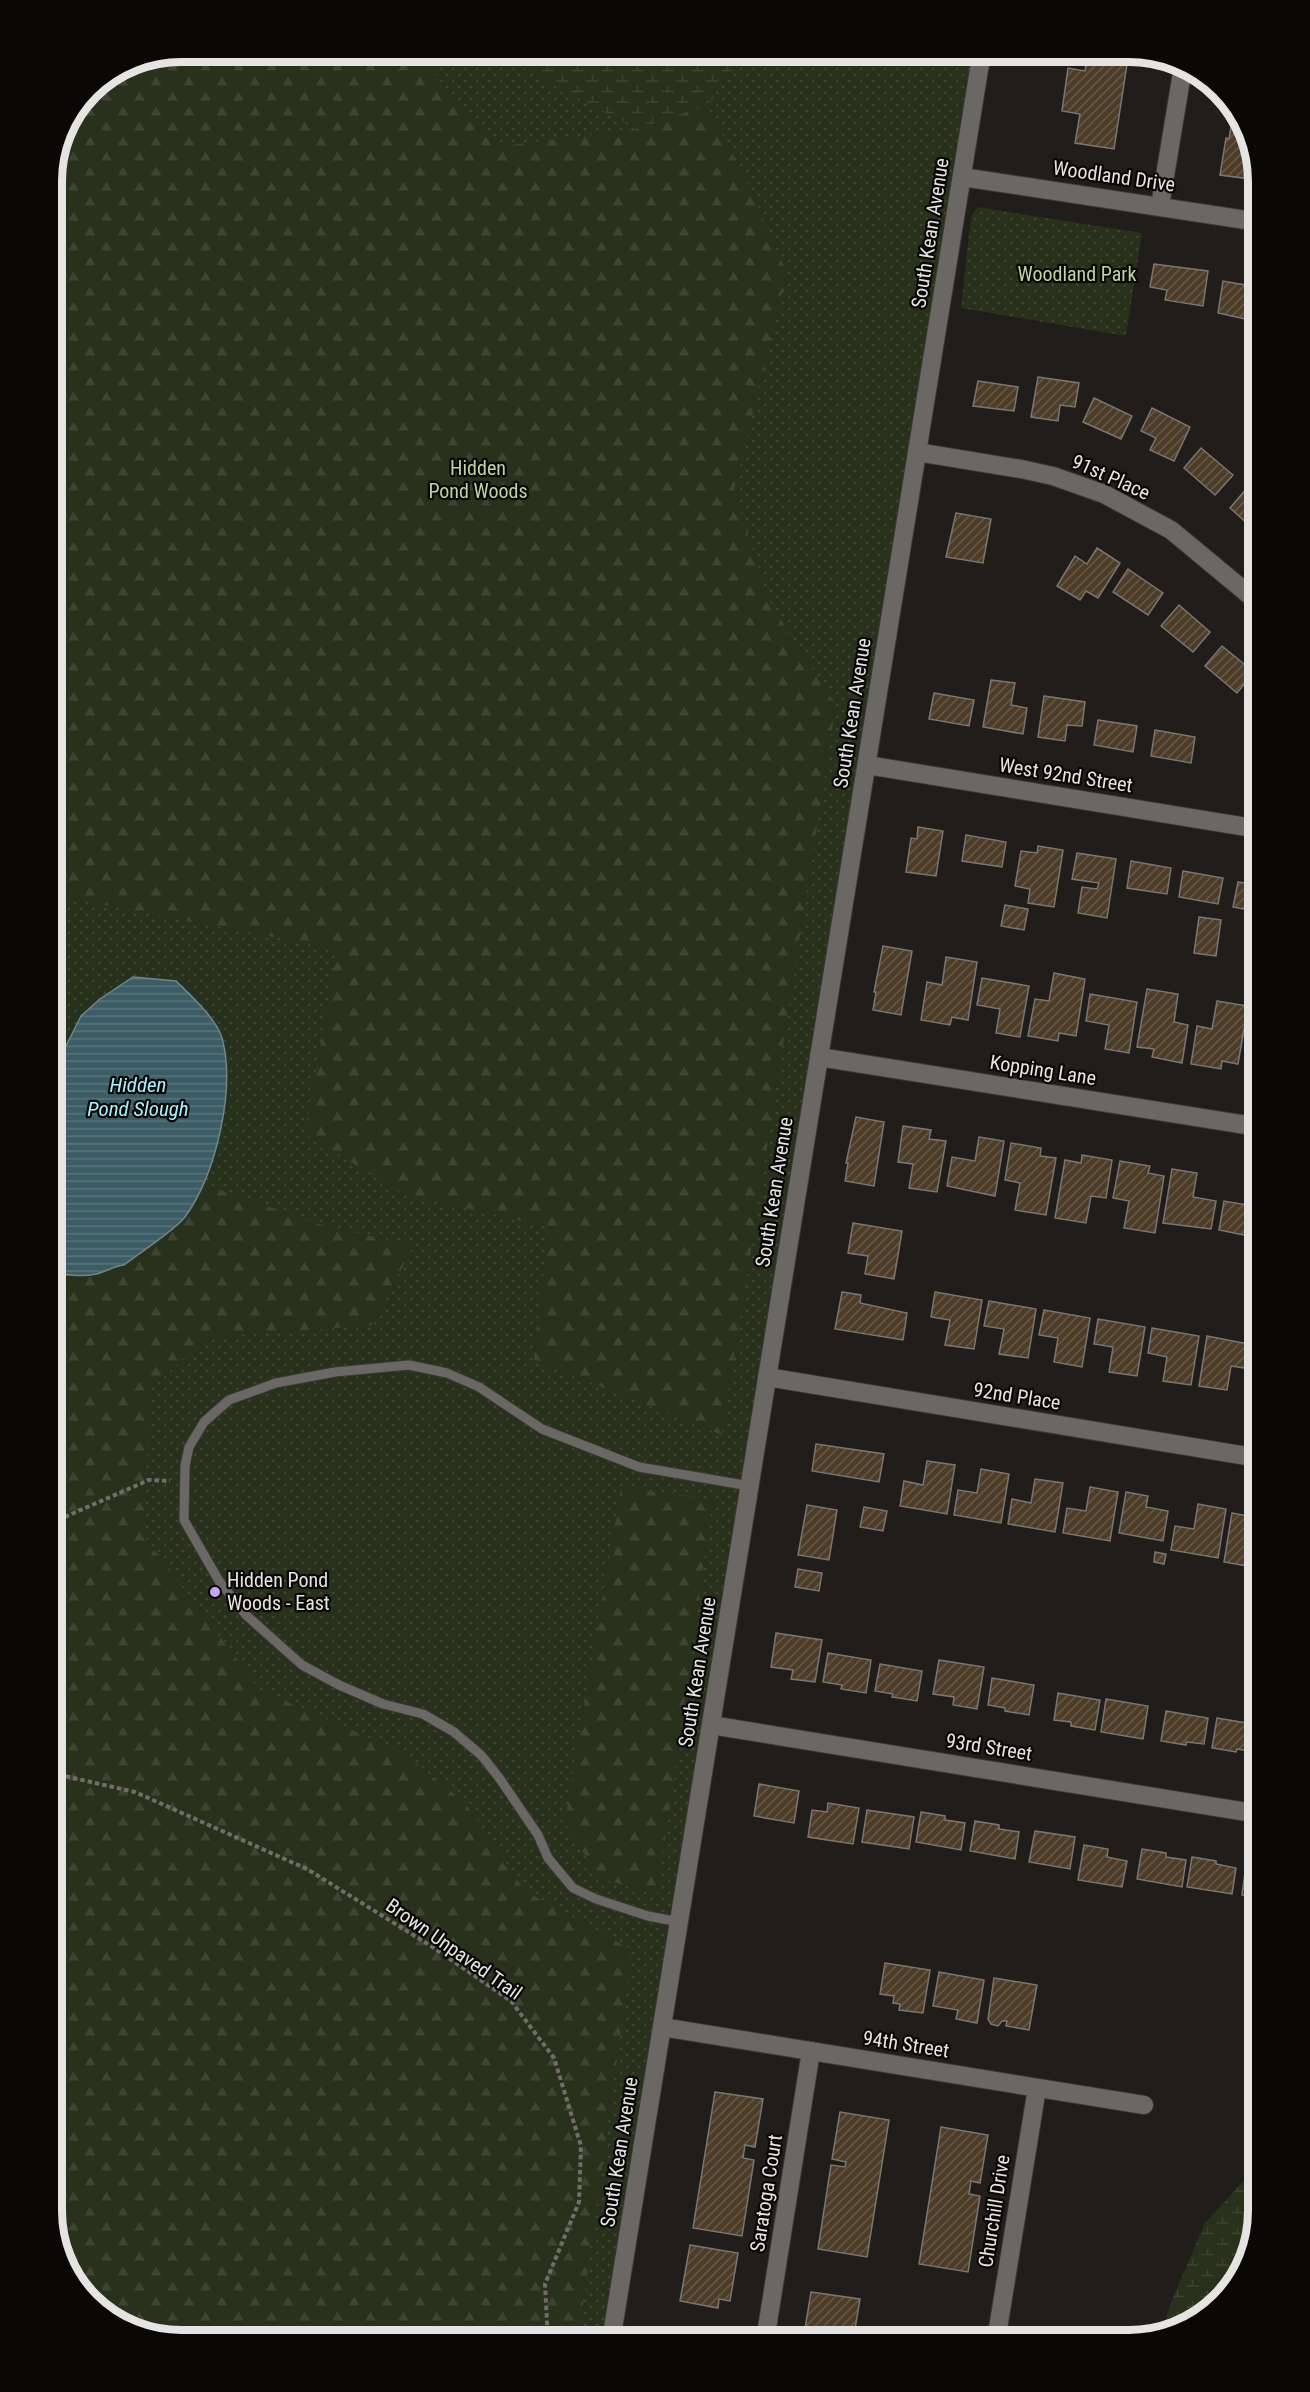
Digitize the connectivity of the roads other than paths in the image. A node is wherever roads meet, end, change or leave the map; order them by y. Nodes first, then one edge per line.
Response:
1 (980, 62) edge
2 (1182, 74) edge
3 (962, 177) junction
4 (1160, 206) junction
5 (1248, 220) edge
6 (917, 452) junction
7 (1248, 594) edge
8 (867, 765) junction
9 (1248, 827) edge
10 (819, 1057) junction
11 (1248, 1125) edge
12 (767, 1377) junction
13 (1248, 1456) edge
14 (750, 1486) junction
15 (711, 1725) junction
16 (1248, 1812) edge
17 (679, 1922) junction
18 (662, 2027) junction
19 (811, 2051) junction
20 (1037, 2088) junction
21 (1144, 2105) dead end
22 (613, 2330) edge
23 (767, 2330) edge
24 (998, 2330) edge

1 - 3 street, South Kean Avenue
2 - 4 street
3 - 4 street, Woodland Drive
3 - 6 street, South Kean Avenue
4 - 5 street, Woodland Drive
6 - 7 street, 91st Place
6 - 8 street, South Kean Avenue
8 - 9 street, West 92nd Street
8 - 10 street, South Kean Avenue
10 - 11 street, Kopping Lane
10 - 12 street, South Kean Avenue
12 - 13 street, 92nd Place
12 - 14 street, South Kean Avenue
14 - 15 street, South Kean Avenue
14 - 17 lane
15 - 16 street, 93rd Street
15 - 17 street, South Kean Avenue
17 - 18 street, South Kean Avenue
18 - 19 street, 94th Street
18 - 22 street, South Kean Avenue
19 - 20 street, 94th Street
19 - 23 street, Saratoga Court
20 - 21 street, 94th Street
20 - 24 street, Churchill Drive

